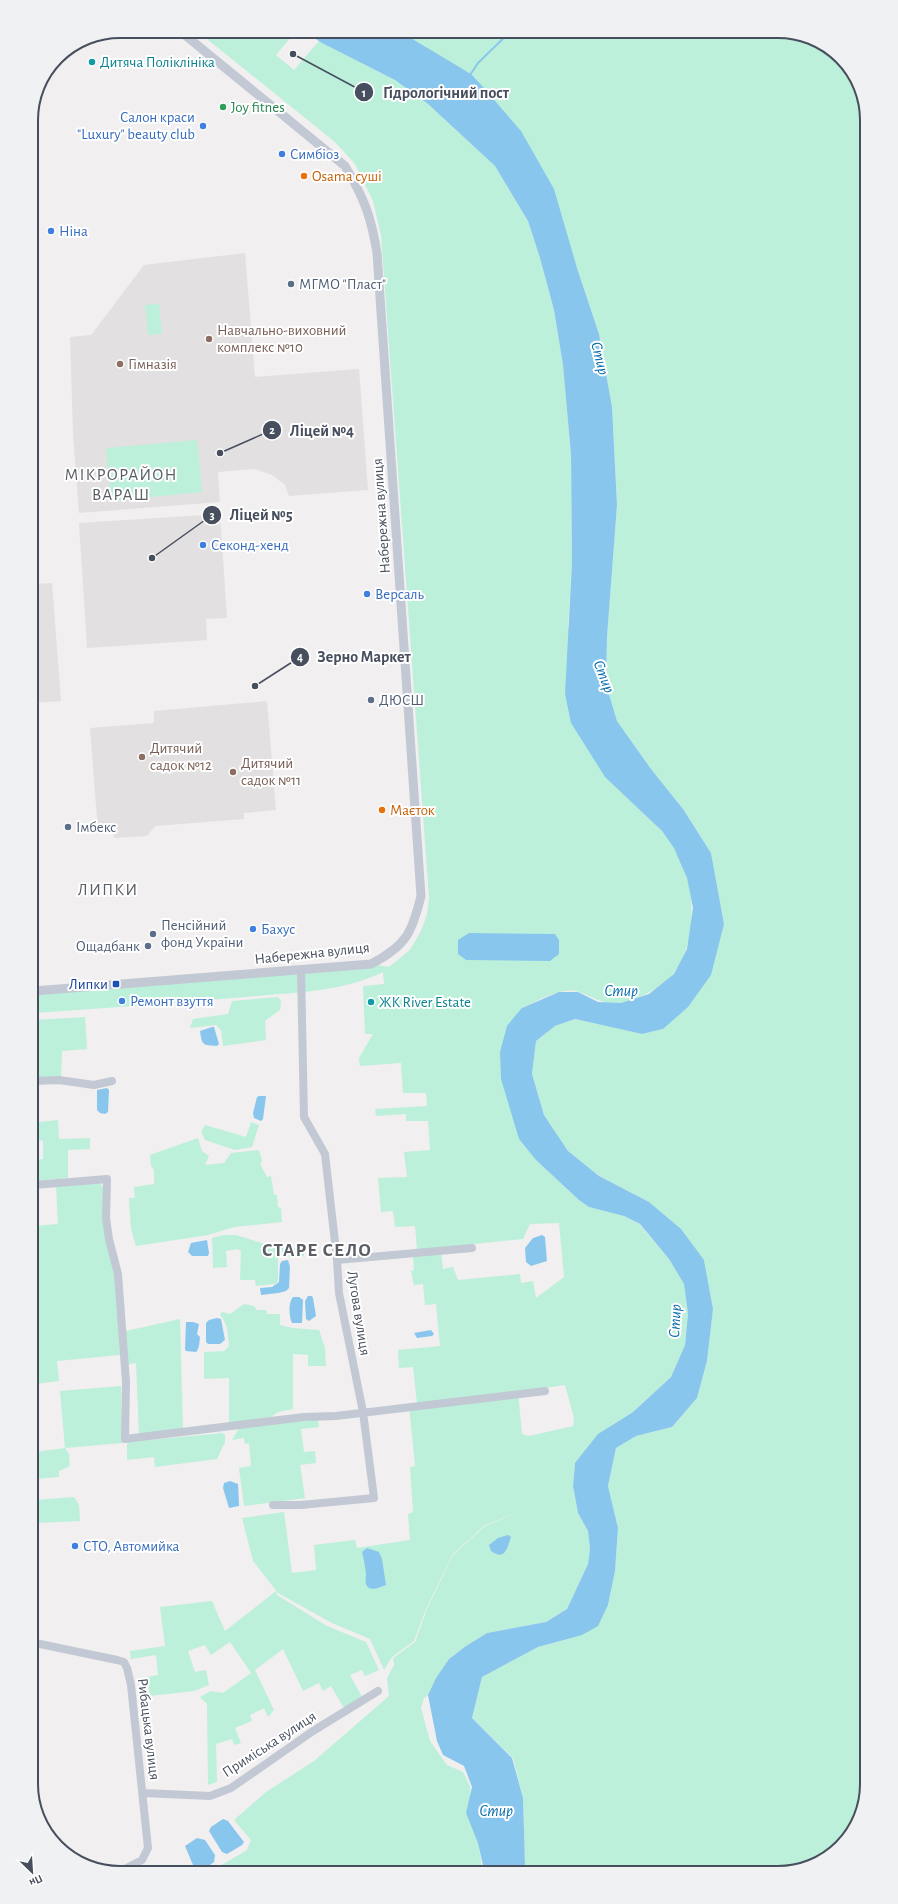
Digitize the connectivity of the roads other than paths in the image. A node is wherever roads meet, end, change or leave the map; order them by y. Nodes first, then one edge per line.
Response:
1 (189, 38) edge
2 (301, 970) junction
3 (38, 991) edge
4 (112, 1081) dead end
5 (38, 1082) edge
6 (38, 1185) edge
7 (472, 1248) dead end
8 (337, 1260) junction
9 (545, 1391) dead end
10 (363, 1412) junction
11 (273, 1505) dead end
12 (38, 1644) edge
13 (378, 1691) dead end
14 (143, 1793) junction
15 (130, 1866) edge

1 - 2 street, Набережна вулиця
2 - 3 street, Набережна вулиця
2 - 8 street, Лугова вулиця
4 - 5 street
6 - 10 street
7 - 8 street
8 - 10 street, Лугова вулиця
9 - 10 street
10 - 11 street, Лугова вулиця
12 - 14 street, Рибацька вулиця
13 - 14 street, Приміська вулиця
14 - 15 street, Рибацька вулиця

